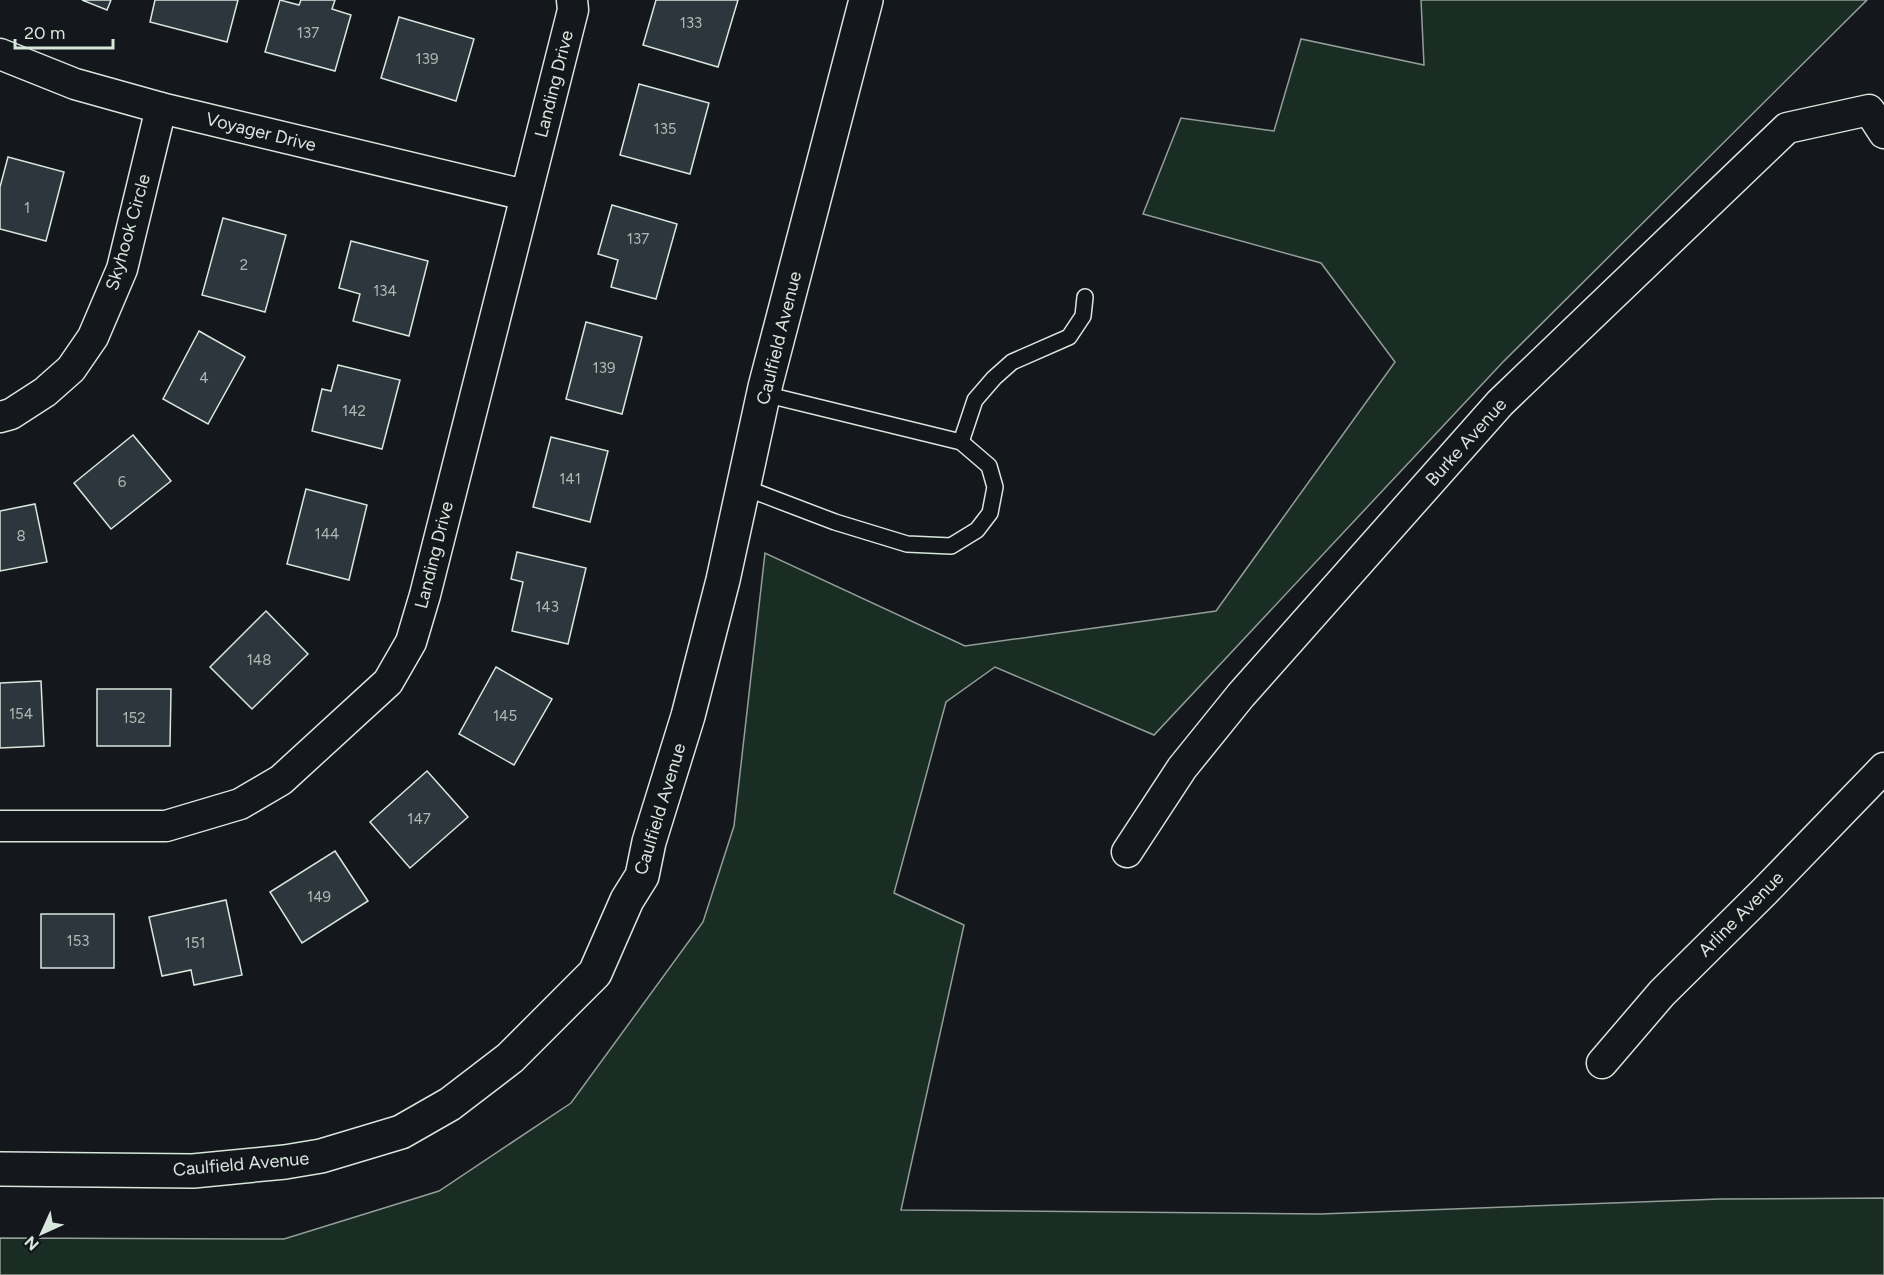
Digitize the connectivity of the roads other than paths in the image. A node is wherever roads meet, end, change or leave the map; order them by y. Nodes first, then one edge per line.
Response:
1 (573, 0) edge
2 (866, 0) edge
3 (0, 54) edge
4 (161, 108) junction
5 (1876, 121) edge
6 (525, 195) junction
7 (1085, 297) dead end
8 (764, 394) junction
9 (0, 417) edge
10 (961, 442) junction
11 (743, 487) junction
12 (1884, 768) edge
13 (0, 826) edge
14 (1127, 852) dead end
15 (1602, 1063) dead end
16 (0, 1169) edge

1 - 6 street, Landing Drive
2 - 8 street, Caulfield Avenue
3 - 4 street, Voyager Drive
4 - 6 street, Voyager Drive
4 - 9 street, Skyhook Circle
5 - 14 street, Burke Avenue
6 - 13 street, Landing Drive
7 - 10 lane
8 - 10 lane
8 - 11 street, Caulfield Avenue
10 - 11 lane
11 - 16 street, Caulfield Avenue
12 - 15 street, Arline Avenue

